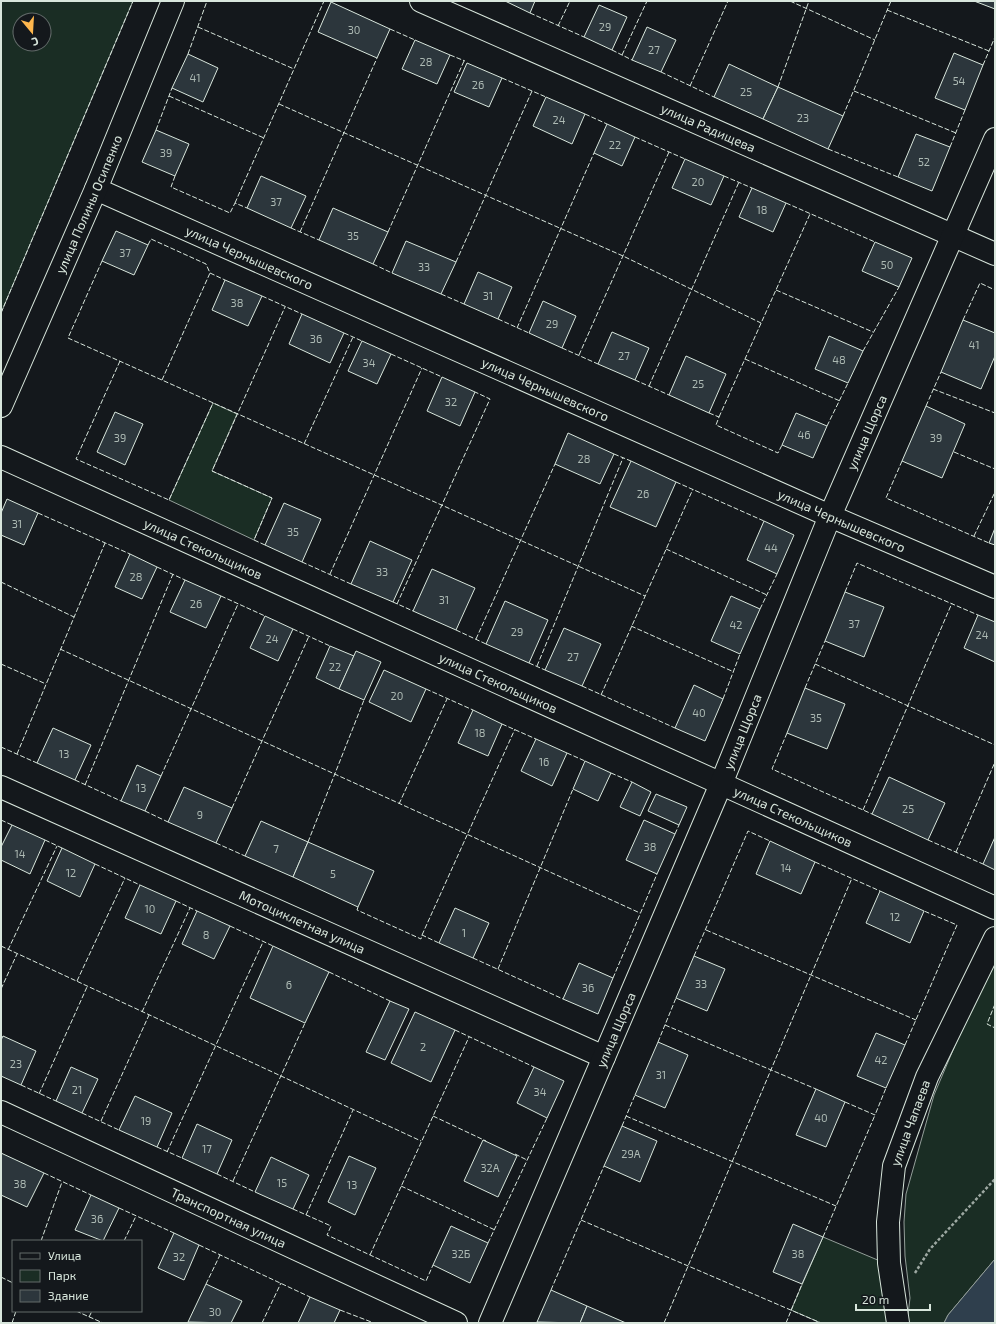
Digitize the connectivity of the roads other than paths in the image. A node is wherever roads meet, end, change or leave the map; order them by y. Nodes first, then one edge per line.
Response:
1 (173, 1) edge
2 (421, 1) edge
3 (995, 140) edge
4 (96, 189) junction
5 (953, 235) junction
6 (995, 254) edge
7 (1, 406) edge
8 (1, 457) edge
9 (830, 516) junction
10 (995, 587) edge
11 (722, 784) junction
12 (1, 787) edge
13 (995, 908) edge
14 (995, 938) edge
15 (604, 1057) junction
16 (1, 1112) edge
17 (456, 1323) edge
18 (490, 1323) edge
19 (898, 1323) edge

1 - 4 street, улица Полины Осипенко
2 - 5 street, улица Радищева
3 - 5 street, улица Щорса
4 - 7 street, улица Полины Осипенко
4 - 9 street, улица Чернышевского
5 - 6 street, улица Радищева
5 - 9 street, улица Щорса
8 - 11 street, улица Стекольщиков
9 - 10 street, улица Чернышевского
9 - 11 street, улица Щорса
11 - 13 street, улица Стекольщиков
11 - 15 street, улица Щорса
12 - 15 street, Мотоциклетная улица
14 - 19 street, улица Чапаева
15 - 18 street, улица Щорса
16 - 17 street, Транспортная улица

